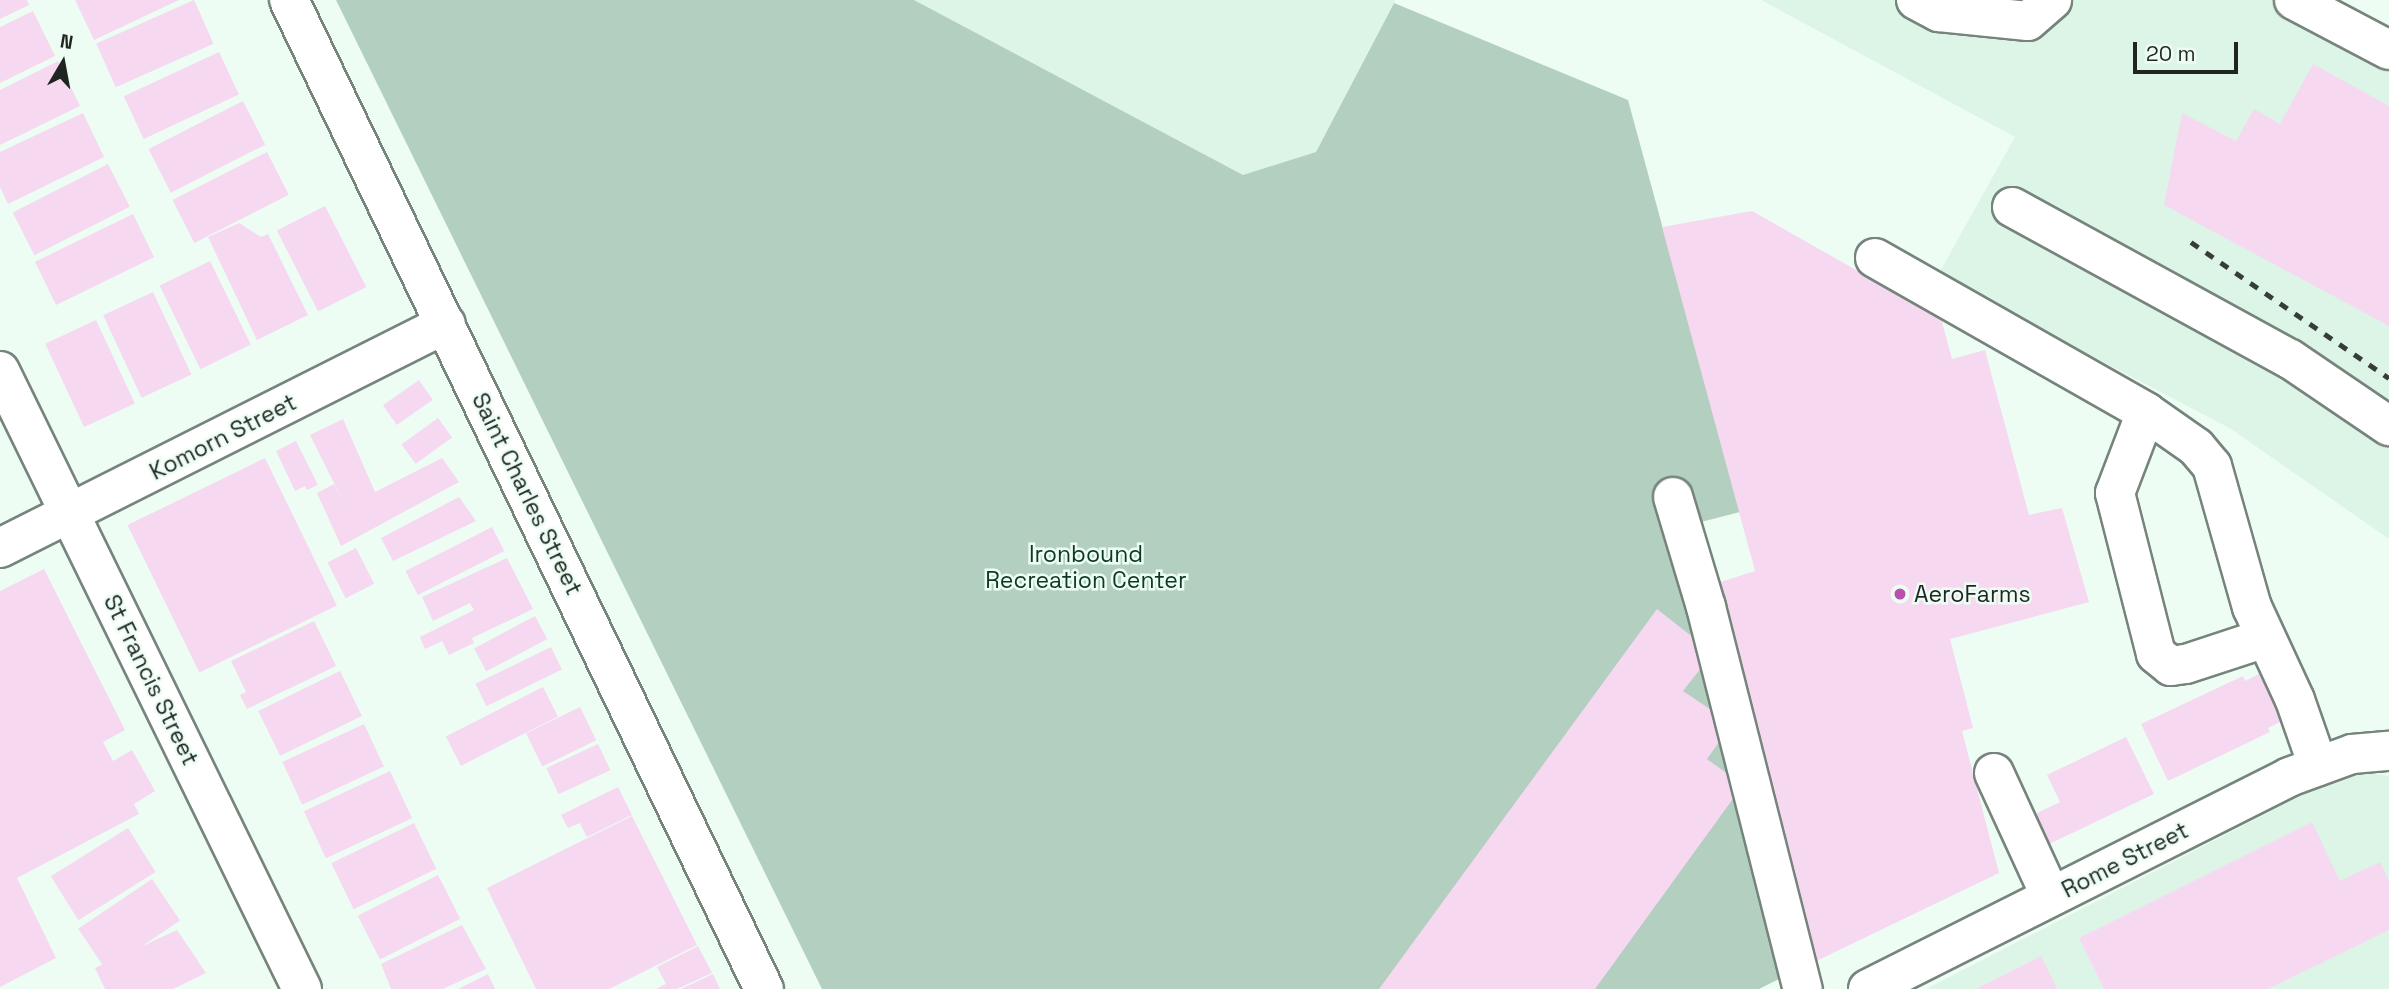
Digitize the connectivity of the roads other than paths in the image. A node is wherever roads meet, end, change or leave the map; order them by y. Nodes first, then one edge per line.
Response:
1 (289, 0) edge
2 (1916, 0) edge
3 (2052, 0) edge
4 (2294, 0) edge
5 (2389, 50) edge
6 (2012, 207) dead end
7 (1875, 258) dead end
8 (446, 324) junction
9 (0, 371) edge
10 (2146, 412) junction
11 (2389, 426) edge
12 (1673, 497) dead end
13 (70, 514) junction
14 (0, 548) edge
15 (2265, 638) junction
16 (2389, 751) edge
17 (2318, 766) junction
18 (1994, 773) dead end
19 (2051, 897) junction
20 (302, 989) edge
21 (764, 989) edge
22 (1803, 989) edge
23 (1868, 989) edge

1 - 8 street, Saint Charles Street
2 - 3 street
4 - 5 street
6 - 11 street
7 - 10 street
8 - 13 street, Komorn Street
8 - 21 street, Saint Charles Street
9 - 13 street, St Francis Street
10 - 15 street
10 - 15 street
12 - 22 street
13 - 14 street, Komorn Street
13 - 20 street, St Francis Street
15 - 17 street
16 - 17 street, Rome Street
17 - 19 street, Rome Street
18 - 19 street
19 - 23 street, Rome Street

